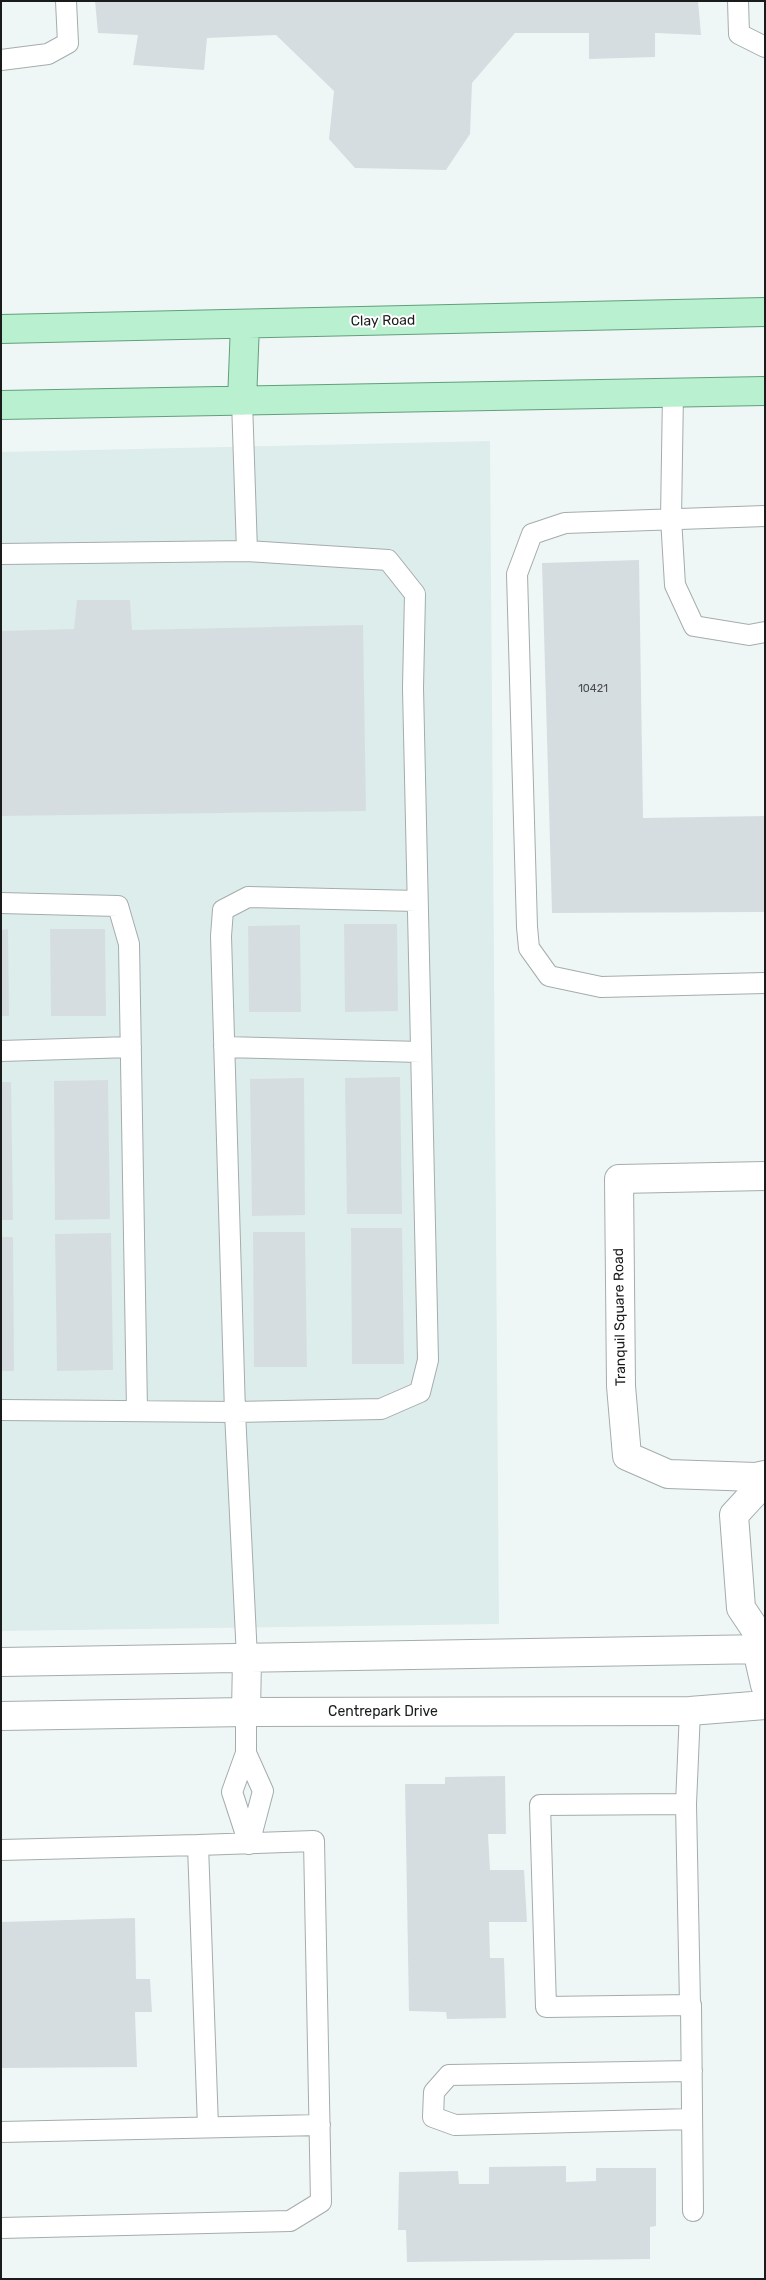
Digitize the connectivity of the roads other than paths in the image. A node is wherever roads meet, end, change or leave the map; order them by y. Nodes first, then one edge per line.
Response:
1 (66, 1) edge
2 (738, 1) edge
3 (765, 47) edge
4 (1, 60) edge
5 (765, 312) edge
6 (246, 324) junction
7 (1, 329) edge
8 (765, 391) edge
9 (673, 393) junction
10 (242, 401) junction
11 (1, 405) edge
12 (765, 516) edge
13 (671, 518) junction
14 (247, 551) junction
15 (1, 554) edge
16 (765, 632) edge
17 (417, 900) junction
18 (1, 903) edge
19 (765, 983) edge
20 (131, 1047) junction
21 (224, 1047) junction
22 (1, 1051) edge
23 (421, 1052) junction
24 (765, 1176) edge
25 (1, 1410) edge
26 (137, 1410) junction
27 (235, 1412) junction
28 (761, 1485) edge
29 (761, 1640) edge
30 (247, 1658) junction
31 (1, 1662) edge
32 (765, 1685) edge
33 (765, 1705) edge
34 (690, 1711) junction
35 (246, 1712) junction
36 (1, 1716) edge
37 (246, 1753) junction
38 (686, 1804) junction
39 (250, 1844) junction
40 (198, 1845) junction
41 (1, 1850) edge
42 (690, 2005) junction
43 (692, 2071) junction
44 (692, 2119) junction
45 (320, 2125) junction
46 (208, 2127) junction
47 (1, 2132) edge
48 (693, 2211) dead end
49 (1, 2228) edge

1 - 4 lane
2 - 3 lane
5 - 6 main road, Clay Road
6 - 7 main road, Clay Road
6 - 10 main road
8 - 9 main road
9 - 10 main road
9 - 13 lane
10 - 11 main road
10 - 14 lane
12 - 13 lane
13 - 16 lane
13 - 19 lane
14 - 15 lane
14 - 17 lane
17 - 21 lane
17 - 23 lane
18 - 20 lane
20 - 22 lane
20 - 26 lane
21 - 23 lane
21 - 27 lane
23 - 27 lane
24 - 28 street, Tranquil Square Road
25 - 26 lane
26 - 27 lane
27 - 30 lane
28 - 29 street
29 - 30 street
29 - 32 street
30 - 31 street
30 - 35 street
33 - 34 street, Centrepark Drive
34 - 35 street, Centrepark Drive
34 - 38 lane
35 - 36 street, Centrepark Drive
35 - 37 lane
37 - 39 lane
37 - 39 lane
38 - 42 lane
38 - 42 lane
39 - 40 lane
39 - 45 lane
40 - 41 lane
40 - 46 lane
42 - 43 lane
43 - 44 lane
43 - 44 lane
44 - 48 lane
45 - 46 lane
45 - 49 lane
46 - 47 lane

